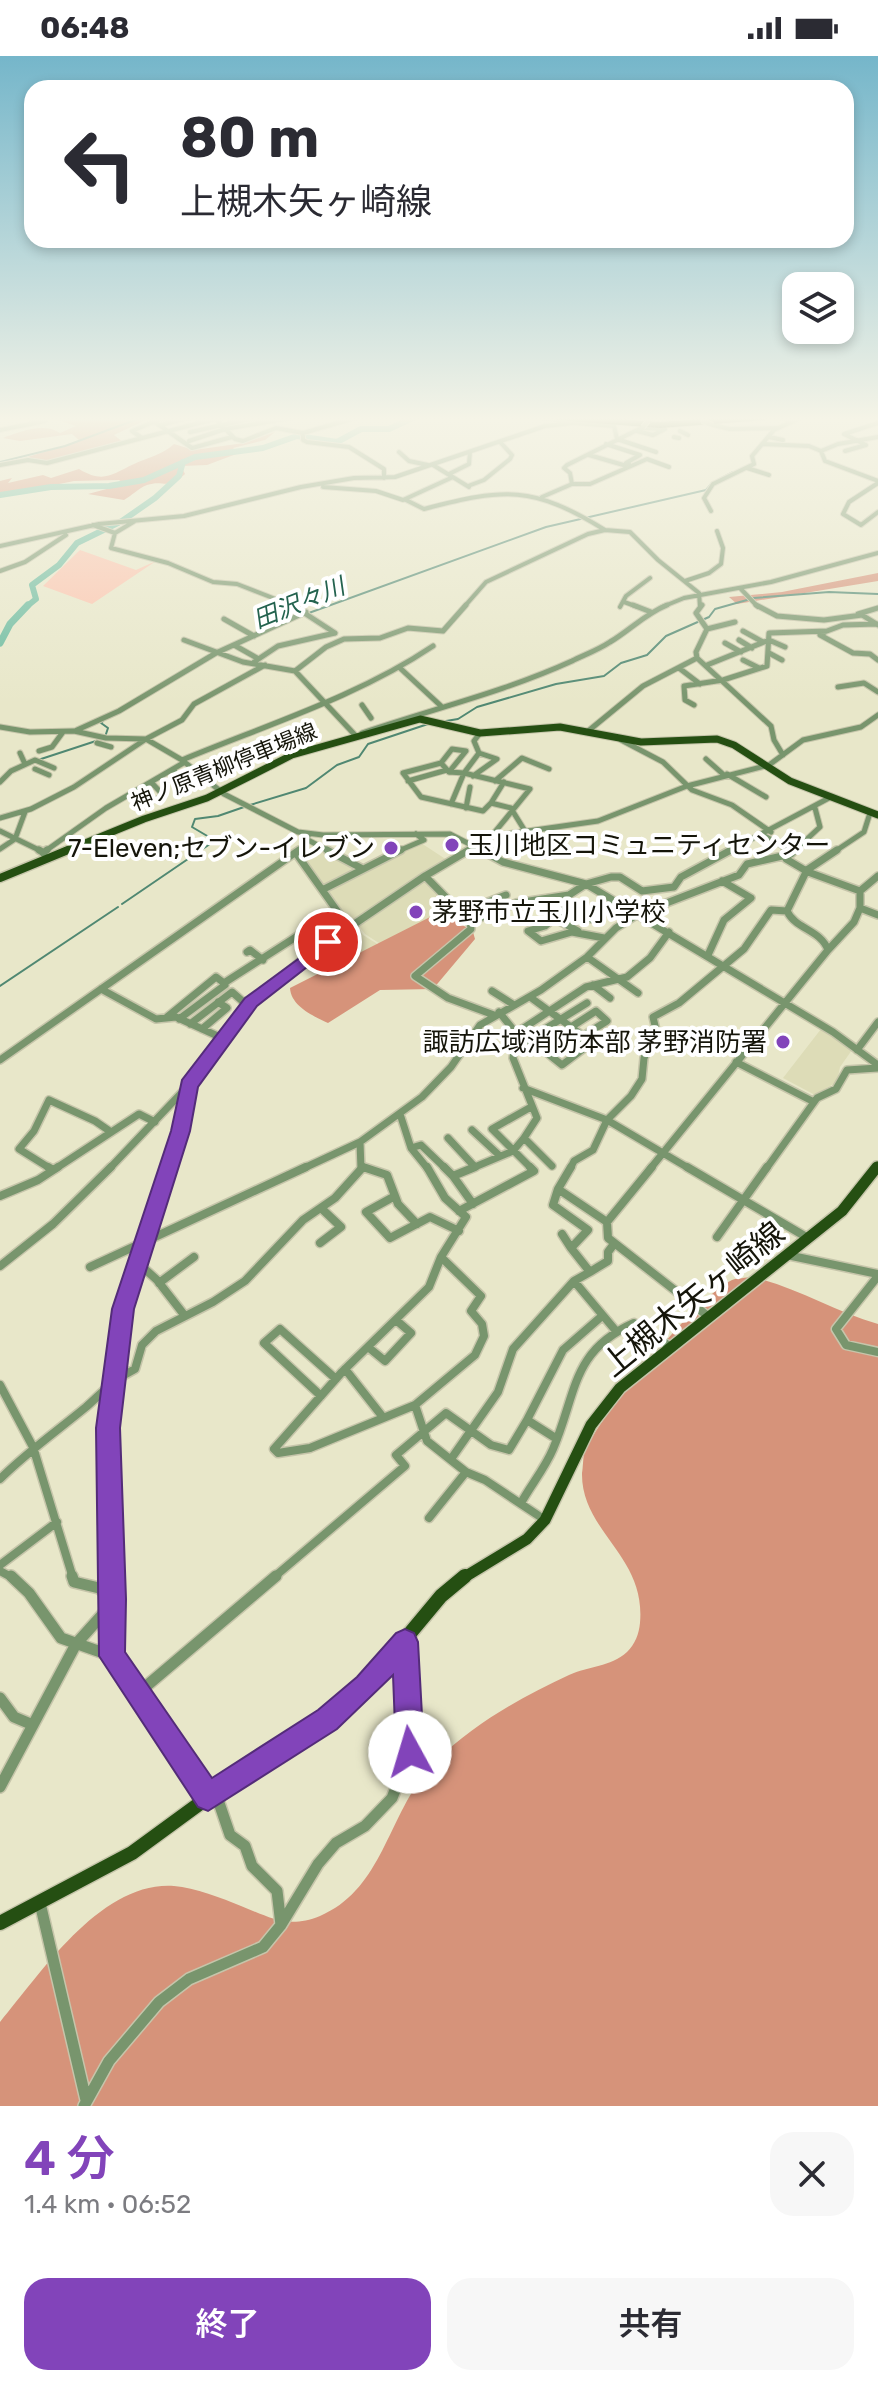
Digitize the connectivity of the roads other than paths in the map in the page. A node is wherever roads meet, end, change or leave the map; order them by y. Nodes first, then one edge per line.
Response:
1 (197, 513) edge
2 (576, 513) edge
3 (844, 513) edge
4 (877, 513) edge
5 (136, 519) junction
6 (93, 525) junction
7 (605, 530) junction
8 (70, 531) junction
9 (717, 531) dead end
10 (112, 532) junction
11 (0, 546) edge
12 (878, 553) edge
13 (0, 571) edge
14 (650, 578) dead end
15 (685, 581) junction
16 (740, 588) junction
17 (699, 593) junction
18 (878, 608) edge
19 (651, 612) junction
20 (307, 613) junction
21 (857, 615) junction
22 (224, 619) dead end
23 (735, 622) dead end
24 (878, 624) edge
25 (707, 629) junction
26 (743, 631) dead end
27 (827, 631) junction
28 (781, 632) junction
29 (254, 636) junction
30 (795, 639) dead end
31 (184, 640) dead end
32 (739, 640) dead end
33 (766, 641) junction
34 (725, 643) dead end
35 (235, 645) junction
36 (433, 646) dead end
37 (785, 647) dead end
38 (752, 648) junction
39 (878, 649) edge
40 (741, 652) junction
41 (769, 653) junction
42 (217, 654) junction
43 (870, 654) junction
44 (697, 658) junction
45 (256, 660) junction
46 (743, 660) dead end
47 (782, 660) dead end
48 (878, 660) edge
49 (265, 665) junction
50 (707, 665) junction
51 (400, 668) junction
52 (679, 668) junction
53 (759, 668) junction
54 (295, 671) junction
55 (723, 680) junction
56 (700, 684) junction
57 (838, 687) dead end
58 (878, 692) edge
59 (325, 702) junction
60 (362, 705) dead end
61 (694, 705) dead end
62 (441, 706) junction
63 (878, 715) edge
64 (371, 718) dead end
65 (420, 719) junction
66 (0, 727) edge
67 (74, 731) junction
68 (63, 732) junction
69 (587, 732) junction
70 (480, 733) junction
71 (358, 734) junction
72 (146, 739) junction
73 (621, 740) junction
74 (97, 743) dead end
75 (111, 747) dead end
76 (39, 751) dead end
77 (20, 753) dead end
78 (479, 753) junction
79 (783, 755) junction
80 (706, 759) dead end
81 (183, 761) junction
82 (441, 763) junction
83 (25, 764) junction
84 (764, 766) junction
85 (54, 768) dead end
86 (35, 769) dead end
87 (549, 769) dead end
88 (173, 770) junction
89 (448, 771) junction
90 (464, 773) junction
91 (726, 774) junction
92 (49, 775) dead end
93 (473, 776) junction
94 (408, 781) junction
95 (495, 781) junction
96 (0, 782) edge
97 (151, 782) junction
98 (504, 782) junction
99 (190, 786) dead end
100 (687, 786) junction
101 (470, 787) dead end
102 (135, 792) junction
103 (220, 792) junction
104 (766, 797) dead end
105 (829, 798) junction
106 (491, 803) junction
107 (451, 804) junction
108 (466, 808) junction
109 (815, 808) junction
110 (512, 809) junction
111 (25, 812) junction
112 (874, 814) edge
113 (0, 818) edge
114 (0, 831) edge
115 (525, 831) junction
116 (771, 832) junction
117 (414, 833) junction
118 (761, 833) junction
119 (15, 836) junction
120 (307, 836) junction
121 (471, 845) junction
122 (0, 849) edge
123 (299, 850) junction
124 (786, 855) junction
125 (45, 856) junction
126 (361, 868) junction
127 (807, 870) junction
128 (425, 876) junction
129 (878, 876) edge
130 (0, 878) edge
131 (722, 881) junction
132 (586, 884) junction
133 (324, 889) dead end
134 (860, 891) junction
135 (506, 895) dead end
136 (565, 896) junction
137 (568, 906) junction
138 (860, 908) junction
139 (787, 911) junction
140 (460, 913) junction
141 (638, 914) junction
142 (878, 915) edge
143 (554, 918) junction
144 (591, 919) dead end
145 (470, 922) junction
146 (350, 923) junction
147 (580, 932) junction
148 (669, 932) junction
149 (604, 938) junction
150 (828, 950) junction
151 (247, 952) dead end
152 (708, 955) junction
153 (587, 957) junction
154 (263, 960) junction
155 (725, 965) junction
156 (618, 979) junction
157 (224, 983) junction
158 (593, 985) junction
159 (101, 989) junction
160 (492, 991) dead end
161 (232, 992) junction
162 (638, 993) dead end
163 (576, 994) junction
164 (530, 997) junction
165 (610, 998) dead end
166 (202, 1001) junction
167 (218, 1002) junction
168 (783, 1002) junction
169 (587, 1003) junction
170 (514, 1005) junction
171 (248, 1006) junction
172 (211, 1007) junction
173 (549, 1009) junction
174 (596, 1011) junction
175 (496, 1014) junction
176 (167, 1017) junction
177 (559, 1018) junction
178 (179, 1019) junction
179 (878, 1022) edge
180 (190, 1024) junction
181 (570, 1026) junction
182 (202, 1029) junction
183 (516, 1033) junction
184 (583, 1036) junction
185 (222, 1038) junction
186 (527, 1040) junction
187 (540, 1047) junction
188 (857, 1050) junction
189 (551, 1057) junction
190 (0, 1060) edge
191 (736, 1062) junction
192 (878, 1066) edge
193 (189, 1085) junction
194 (523, 1088) junction
195 (814, 1102) junction
196 (531, 1107) junction
197 (400, 1114) junction
198 (607, 1120) junction
199 (155, 1122) junction
200 (472, 1130) dead end
201 (111, 1132) junction
202 (448, 1138) dead end
203 (524, 1138) junction
204 (360, 1142) junction
205 (411, 1148) junction
206 (513, 1151) junction
207 (664, 1153) junction
208 (500, 1156) junction
209 (474, 1166) junction
210 (552, 1166) dead end
211 (878, 1166) edge
212 (363, 1167) junction
213 (53, 1170) junction
214 (453, 1176) junction
215 (558, 1189) junction
216 (0, 1196) edge
217 (395, 1196) junction
218 (744, 1199) junction
219 (473, 1204) junction
220 (321, 1208) junction
221 (459, 1211) junction
222 (607, 1222) junction
223 (417, 1224) junction
224 (459, 1231) junction
225 (562, 1234) dead end
226 (717, 1237) dead end
227 (808, 1238) junction
228 (144, 1240) junction
229 (320, 1243) dead end
230 (614, 1244) junction
231 (571, 1248) junction
232 (787, 1255) junction
233 (194, 1257) dead end
234 (441, 1257) junction
235 (136, 1261) junction
236 (0, 1266) edge
237 (90, 1267) dead end
238 (590, 1272) junction
239 (878, 1275) edge
240 (574, 1281) junction
241 (159, 1283) junction
242 (185, 1316) junction
243 (602, 1316) junction
244 (709, 1317) junction
245 (396, 1320) junction
246 (616, 1331) junction
247 (368, 1347) junction
248 (671, 1347) junction
249 (878, 1352) edge
250 (345, 1369) junction
251 (336, 1379) junction
252 (113, 1380) junction
253 (0, 1385) edge
254 (321, 1396) junction
255 (415, 1405) junction
256 (4, 1406) edge
257 (382, 1416) junction
258 (527, 1420) junction
259 (423, 1431) junction
260 (471, 1431) junction
261 (557, 1439) junction
262 (33, 1447) junction
263 (451, 1459) junction
264 (466, 1472) junction
265 (0, 1479) edge
266 (521, 1503) junction
267 (429, 1518) dead end
268 (545, 1520) junction
269 (57, 1522) junction
270 (0, 1568) edge
271 (113, 1601) junction
272 (78, 1642) junction
273 (405, 1642) junction
274 (112, 1656) junction
275 (137, 1694) junction
276 (0, 1698) edge
277 (33, 1725) junction
278 (0, 1787) edge
279 (212, 1794) junction
280 (40, 1899) junction
281 (0, 1923) edge
282 (281, 1925) junction
283 (85, 2103) edge

1 - 5 street
2 - 7 street
3 - 4 street
5 - 6 street
5 - 10 street
6 - 8 street
6 - 10 street
7 - 15 street
7 - 54 street
8 - 11 street
8 - 13 street
9 - 15 street
10 - 20 street
12 - 16 street
14 - 19 street
15 - 17 street
16 - 17 street
16 - 21 street
17 - 19 street
17 - 25 street
18 - 21 street
19 - 62 street
20 - 29 street
20 - 45 street
21 - 24 street
22 - 29 street
23 - 25 street
24 - 27 street
25 - 44 street
26 - 33 street
27 - 28 street
27 - 43 street
28 - 30 street
28 - 33 street
29 - 35 street
31 - 42 street
32 - 38 street
33 - 37 street
33 - 38 street
33 - 41 street
34 - 40 street
35 - 42 street
35 - 45 street
36 - 51 street
38 - 40 street
39 - 43 street
40 - 50 street
41 - 47 street
41 - 53 street
42 - 45 street
42 - 67 street
43 - 48 street
44 - 50 street
44 - 52 street
45 - 49 street
46 - 53 street
49 - 54 street
49 - 72 street
50 - 55 street
51 - 59 street
51 - 62 street
52 - 56 street
52 - 69 street
53 - 55 street
54 - 59 street
55 - 56 street
55 - 79 street
56 - 61 street
57 - 58 street
59 - 71 street
59 - 81 street
60 - 64 street
62 - 65 street
62 - 71 street
63 - 79 street
65 - 70 main road, 神ノ原青柳停車場線
65 - 71 main road, 神ノ原青柳停車場線
66 - 68 street
67 - 68 street
67 - 72 street
68 - 76 street
69 - 70 main road, 神ノ原青柳停車場線
69 - 73 main road, 神ノ原青柳停車場線
70 - 78 street
71 - 103 main road, 神ノ原青柳停車場線
72 - 81 street
72 - 111 street
73 - 84 main road, 神ノ原青柳停車場線
73 - 100 street
74 - 75 street
77 - 83 street
78 - 90 street
78 - 93 street
79 - 84 street
80 - 91 street
81 - 88 street
81 - 103 street
82 - 89 street
82 - 89 street
82 - 94 street
83 - 85 street
83 - 96 street
84 - 91 street
84 - 105 main road, 神ノ原青柳停車場線
86 - 92 street
87 - 95 street
88 - 97 street
88 - 99 street
89 - 90 street
89 - 94 street
90 - 93 street
90 - 107 street
91 - 100 street
91 - 104 street
93 - 95 street
94 - 107 street
95 - 98 street
97 - 102 street
97 - 102 street
98 - 106 street
98 - 110 street
100 - 115 street
100 - 116 street
101 - 108 street
102 - 125 street
103 - 120 street
103 - 125 main road, 神ノ原青柳停車場線
105 - 109 street
105 - 112 main road, 神ノ原青柳停車場線
106 - 108 street
106 - 110 street
107 - 108 street
109 - 116 street
109 - 124 street
110 - 115 street
110 - 121 street
111 - 113 street
111 - 119 street
112 - 127 street
114 - 119 street
115 - 121 street
116 - 118 street
117 - 120 street
117 - 121 street
117 - 126 street
118 - 124 street
118 - 132 street
119 - 122 street
119 - 125 street
120 - 123 street
120 - 126 street
121 - 128 street
121 - 132 street
123 - 146 street
123 - 159 street
124 - 127 street
124 - 131 street
125 - 130 main road, 神ノ原青柳停車場線
126 - 133 street
127 - 134 street
127 - 139 street
128 - 140 street
128 - 146 street
129 - 134 street
131 - 141 street
131 - 152 street
132 - 136 street
132 - 141 street
134 - 138 street
135 - 140 street
136 - 137 street
136 - 145 street
137 - 143 street
137 - 144 street
138 - 142 street
138 - 150 street
139 - 150 street
139 - 155 street
140 - 145 street
141 - 148 street
141 - 149 street
143 - 147 street
143 - 147 street
145 - 175 street
146 - 154 street
146 - 171 street
147 - 149 street
148 - 152 street
148 - 156 street
149 - 153 street
150 - 168 street
151 - 154 street
152 - 155 street
153 - 156 street
153 - 164 street
154 - 157 street
155 - 168 street
155 - 198 street
156 - 158 street
156 - 162 street
157 - 161 street
157 - 166 street
157 - 176 street
158 - 163 street
158 - 165 street
159 - 176 street
159 - 190 street
160 - 170 street
161 - 167 street
161 - 171 street
163 - 169 street
163 - 173 street
164 - 170 street
164 - 173 street
166 - 172 street
166 - 178 street
167 - 172 street
167 - 182 street
168 - 188 street
168 - 191 street
169 - 174 street
169 - 177 street
170 - 175 street
171 - 185 street
172 - 180 street
173 - 177 street
173 - 183 street
174 - 181 street
174 - 184 street
175 - 183 street
175 - 197 street
176 - 178 street
177 - 181 street
177 - 186 street
178 - 180 street
179 - 188 street
180 - 182 street
181 - 184 street
181 - 187 street
182 - 185 street
183 - 186 street
183 - 194 street
184 - 189 street
184 - 189 street
185 - 193 street
186 - 187 street
187 - 189 street
188 - 192 street
191 - 195 street
191 - 207 street
192 - 195 street
193 - 199 street
193 - 228 street
194 - 196 street
194 - 198 street
195 - 218 street
196 - 203 street
196 - 206 street
197 - 204 street
197 - 205 street
198 - 207 street
198 - 215 street
199 - 201 street
199 - 236 street
200 - 208 street
201 - 213 street
201 - 213 street
202 - 209 street
203 - 206 street
203 - 210 street
204 - 212 street
204 - 228 street
205 - 214 street
205 - 221 street
206 - 208 street
206 - 219 street
207 - 218 street
207 - 222 street
208 - 209 street
209 - 214 street
211 - 227 main road, 上槻木矢ヶ崎線
212 - 217 street
212 - 220 street
213 - 216 street
214 - 219 street
215 - 222 street
215 - 231 street
217 - 223 street
217 - 223 street
218 - 226 street
218 - 227 street
219 - 221 street
220 - 229 street
220 - 242 street
221 - 224 street
222 - 230 street
223 - 224 street
224 - 234 street
225 - 231 street
227 - 232 main road, 上槻木矢ヶ崎線
228 - 235 street
228 - 237 street
230 - 238 street
230 - 244 street
231 - 238 street
232 - 239 street
232 - 244 main road, 上槻木矢ヶ崎線
233 - 241 street
234 - 245 street
234 - 255 street
235 - 241 street
235 - 252 street
238 - 240 street
239 - 249 street
240 - 243 street
240 - 260 street
241 - 242 street
242 - 252 street
243 - 246 street
243 - 258 street
244 - 248 main road, 上槻木矢ヶ崎線
245 - 247 street
245 - 247 street
246 - 248 street
246 - 261 street
247 - 250 street
248 - 268 main road, 上槻木矢ヶ崎線
250 - 251 street
250 - 257 street
251 - 254 street
251 - 254 street
252 - 262 street
252 - 271 street
253 - 256 street
254 - 257 street
255 - 257 street
255 - 259 street
256 - 262 street
258 - 260 street
258 - 261 street
259 - 260 street
259 - 263 street
259 - 275 street
260 - 263 street
261 - 266 street
262 - 265 street
262 - 269 street
263 - 264 street
264 - 266 street
264 - 267 street
266 - 268 street
268 - 273 main road, 上槻木矢ヶ崎線
269 - 270 street
269 - 271 street
270 - 272 street
271 - 272 street
271 - 274 street
272 - 274 street
272 - 277 street
273 - 279 main road, 上槻木矢ヶ崎線
273 - 282 street
274 - 275 street
275 - 279 street
276 - 277 street
277 - 278 street
279 - 280 main road, 上槻木矢ヶ崎線
279 - 282 street
280 - 281 main road, 上槻木矢ヶ崎線
280 - 283 street
282 - 283 street

